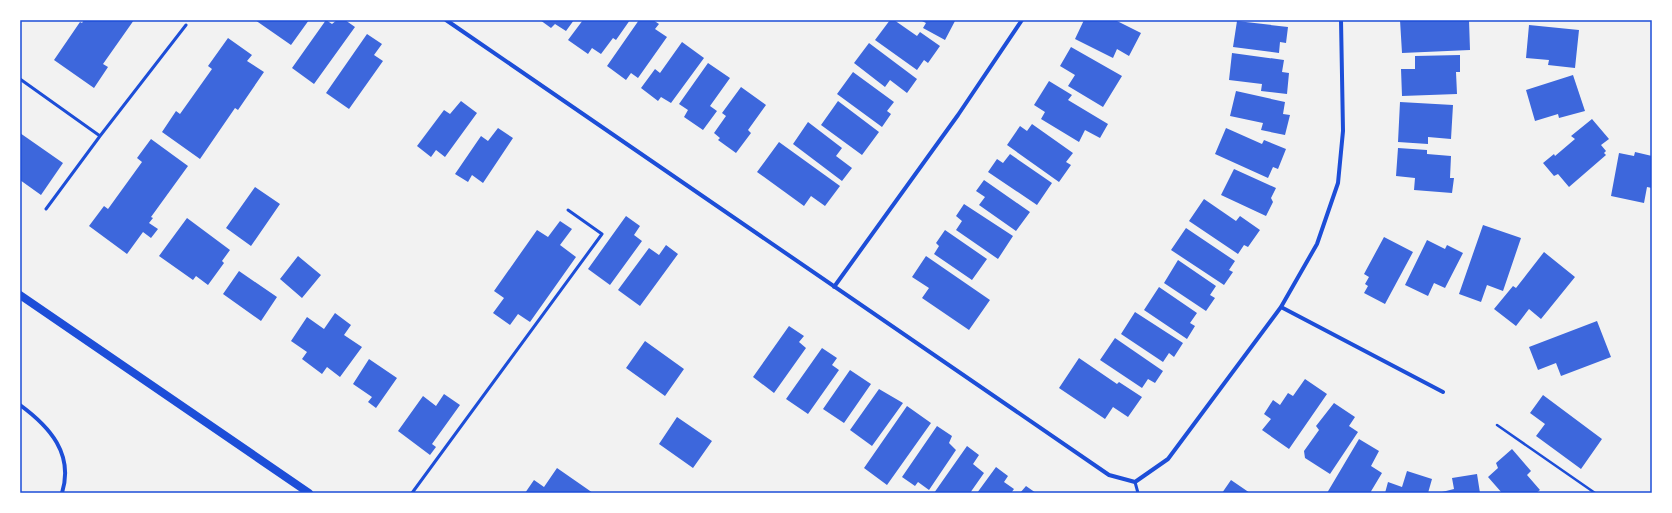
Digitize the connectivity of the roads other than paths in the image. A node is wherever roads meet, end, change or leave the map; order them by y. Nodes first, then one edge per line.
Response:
1 (446, 20) edge
2 (1022, 20) edge
3 (1341, 20) edge
4 (186, 25) dead end
5 (20, 79) edge
6 (100, 136) junction
7 (46, 209) dead end
8 (568, 210) dead end
9 (834, 287) junction
10 (20, 295) edge
11 (1281, 307) junction
12 (1443, 392) dead end
13 (20, 405) edge
14 (1135, 482) junction
15 (62, 493) edge
16 (309, 493) edge
17 (412, 493) edge
18 (1138, 493) edge

1 - 9 street
2 - 9 street
3 - 11 street
4 - 6 lane
5 - 6 lane
6 - 7 lane
8 - 17 lane
9 - 14 street
10 - 16 main road
11 - 12 street
11 - 14 street
13 - 15 street
14 - 18 lane

